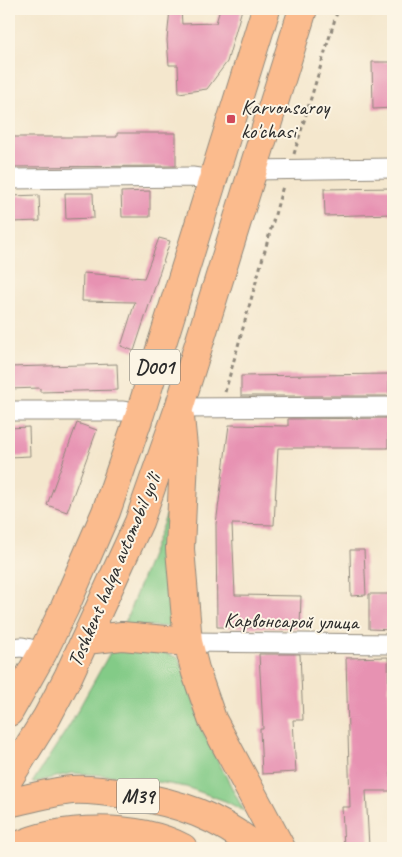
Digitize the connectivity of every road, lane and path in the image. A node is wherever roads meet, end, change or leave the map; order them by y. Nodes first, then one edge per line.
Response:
1 (266, 9) edge
2 (303, 9) edge
3 (338, 9) edge
4 (393, 168) edge
5 (253, 170) junction
6 (289, 170) junction
7 (9, 179) edge
8 (213, 180) junction
9 (393, 407) edge
10 (179, 408) junction
11 (220, 408) junction
12 (9, 411) edge
13 (140, 414) junction
14 (86, 640) junction
15 (188, 642) junction
16 (393, 644) edge
17 (9, 648) edge
18 (43, 652) junction
19 (9, 712) edge
20 (9, 778) edge
21 (9, 804) edge
22 (13, 848) edge
23 (183, 848) edge
24 (257, 848) edge
25 (281, 848) edge

1 - 8 highway, Toshkent halqa avtomobil yo'li / D001
2 - 5 highway, Toshkent halqa avtomobil yo'li / D001
3 - 6 path
4 - 6 street
5 - 6 street
5 - 10 highway, Toshkent halqa avtomobil yo'li / D001
6 - 11 path
7 - 8 street
8 - 13 highway, Toshkent halqa avtomobil yo'li / D001
9 - 11 street
10 - 11 street
10 - 14 highway, Toshkent halqa avtomobil yo'li / D001
10 - 15 highway
12 - 13 street
13 - 18 highway, Toshkent halqa avtomobil yo'li / D001
14 - 15 highway
14 - 20 highway, Toshkent halqa avtomobil yo'li / D001
15 - 16 street, Карвонсарой улица
15 - 25 highway
17 - 18 street
18 - 19 highway, Toshkent halqa avtomobil yo'li / D001
21 - 24 highway, M39
22 - 23 highway

